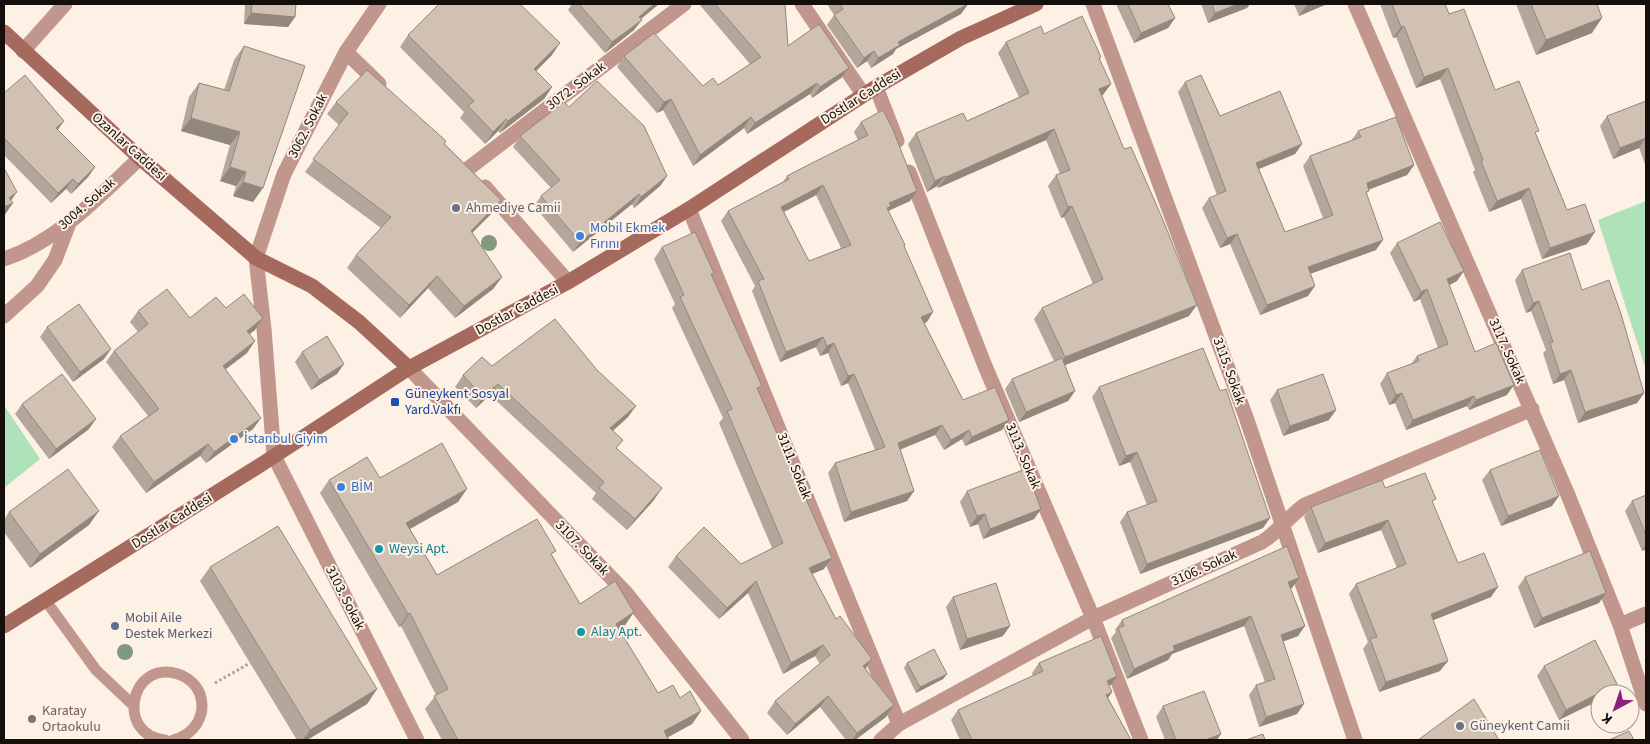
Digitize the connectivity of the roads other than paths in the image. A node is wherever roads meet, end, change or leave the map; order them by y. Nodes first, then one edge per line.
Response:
1 (65, 4) edge
2 (379, 4) edge
3 (684, 4) edge
4 (802, 4) edge
5 (1036, 4) edge
6 (1093, 4) edge
7 (1355, 4) edge
8 (4, 32) edge
9 (23, 51) junction
10 (346, 52) junction
11 (870, 90) junction
12 (389, 93) edge
13 (140, 158) junction
14 (689, 209) junction
15 (69, 223) junction
16 (256, 258) junction
17 (4, 259) edge
18 (568, 282) junction
19 (4, 316) edge
20 (409, 368) junction
21 (1532, 409) junction
22 (274, 456) junction
23 (1282, 525) junction
24 (46, 601) junction
25 (1646, 614) edge
26 (1093, 618) junction
27 (1620, 625) junction
28 (4, 626) edge
29 (1646, 704) edge
30 (133, 705) junction
31 (899, 724) junction
32 (165, 740) edge
33 (172, 740) edge
34 (417, 740) edge
35 (742, 740) edge
36 (881, 740) edge
37 (1140, 740) edge
38 (1355, 740) edge

1 - 9 street
2 - 10 street, 3062. Sokak
3 - 18 street, 3072. Sokak
4 - 11 street, 3113. Sokak
5 - 11 main road, Dostlar Caddesi
6 - 23 street, 3115. Sokak
7 - 21 street, 3117. Sokak
8 - 9 main road, Ozanlar Caddesi
9 - 13 main road, Ozanlar Caddesi
10 - 12 street
10 - 16 street, 3062. Sokak
11 - 14 main road, Dostlar Caddesi
11 - 26 street, 3113. Sokak
13 - 15 street, 3004. Sokak
13 - 16 main road, Ozanlar Caddesi
14 - 18 main road, Dostlar Caddesi
14 - 31 street, 3111. Sokak
15 - 17 street, 3004. Sokak
15 - 19 street
16 - 20 main road, Ozanlar Caddesi
16 - 22 street
18 - 20 main road, Dostlar Caddesi
20 - 22 main road, Dostlar Caddesi
20 - 35 street, 3107. Sokak
21 - 23 street, 3106. Sokak
21 - 27 street, 3117. Sokak
22 - 24 main road, Dostlar Caddesi
22 - 34 street, 3103. Sokak
23 - 26 street, 3106. Sokak
23 - 38 street, 3115. Sokak
24 - 28 main road, Dostlar Caddesi
24 - 30 lane
25 - 27 street
26 - 31 street, 3106. Sokak
26 - 37 street, 3113. Sokak
27 - 29 street, 3117. Sokak
30 - 32 lane
30 - 33 lane
31 - 36 street, 3106. Sokak

